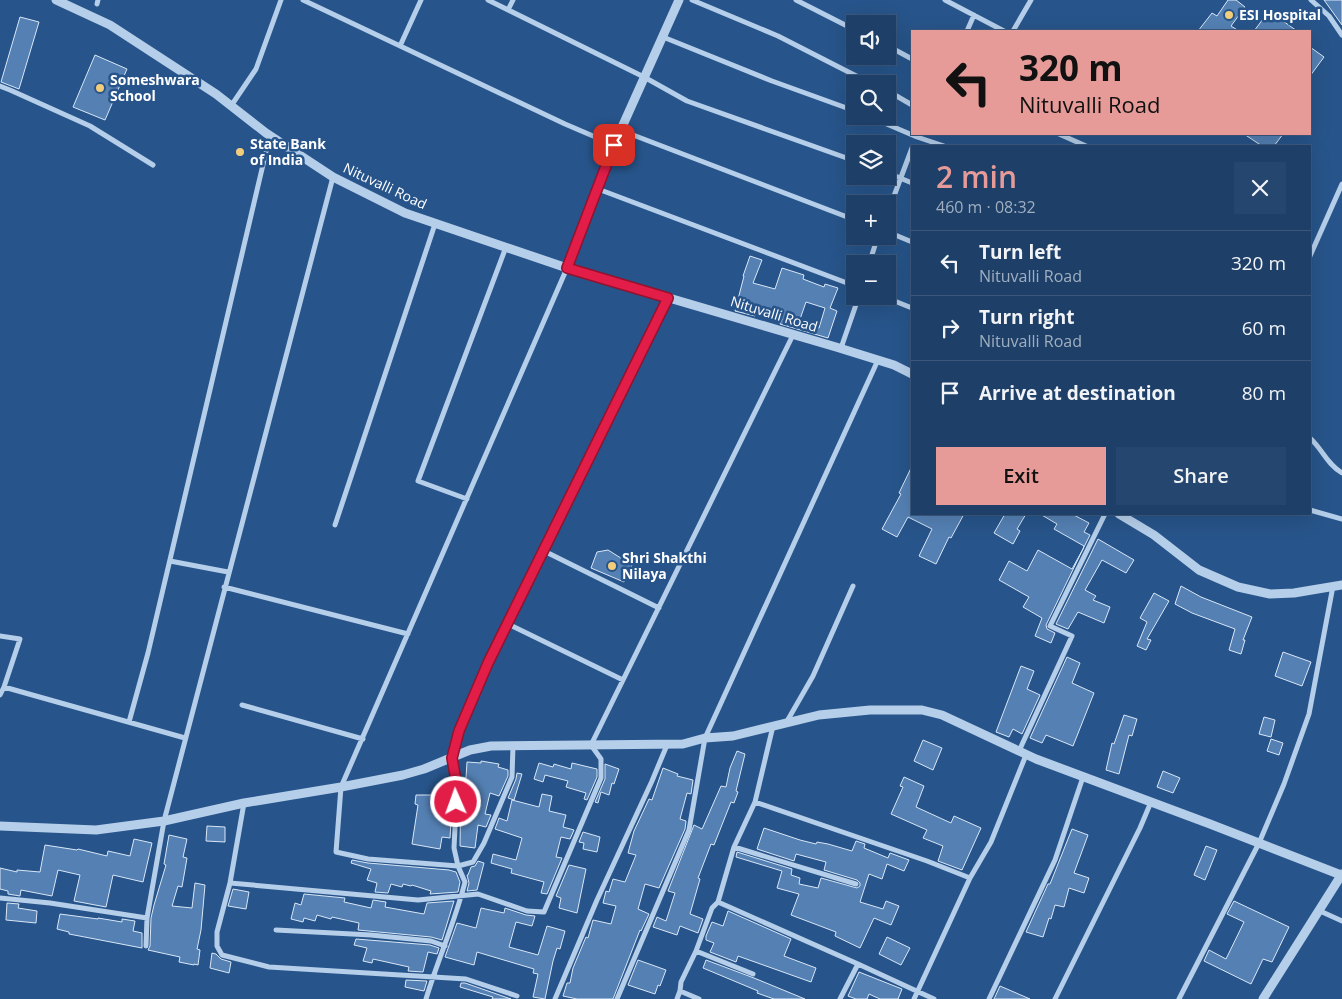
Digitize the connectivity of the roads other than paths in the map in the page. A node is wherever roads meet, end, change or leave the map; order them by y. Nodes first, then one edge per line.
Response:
1 (56, 0) edge
2 (281, 0) edge
3 (303, 0) edge
4 (421, 0) edge
5 (488, 0) edge
6 (513, 0) edge
7 (679, 0) edge
8 (692, 0) edge
9 (796, 0) edge
10 (945, 0) edge
11 (1031, 0) edge
12 (1311, 0) edge
13 (508, 10) junction
14 (974, 15) junction
15 (846, 25) edge
16 (967, 30) edge
17 (1002, 30) edge
18 (1014, 30) edge
19 (1342, 35) edge
20 (662, 37) junction
21 (400, 46) junction
22 (896, 50) edge
23 (911, 58) edge
24 (854, 75) edge
25 (644, 77) junction
26 (0, 86) edge
27 (896, 95) edge
28 (911, 103) edge
29 (231, 106) junction
30 (846, 107) edge
31 (891, 125) edge
32 (620, 130) junction
33 (911, 133) edge
34 (270, 135) junction
35 (917, 135) edge
36 (1061, 135) edge
37 (614, 145) junction
38 (942, 145) edge
39 (1084, 145) edge
40 (911, 152) edge
41 (846, 158) edge
42 (153, 165) dead end
43 (896, 176) edge
44 (333, 177) junction
45 (901, 178) junction
46 (911, 183) edge
47 (1342, 184) edge
48 (598, 189) junction
49 (894, 195) edge
50 (846, 217) edge
51 (435, 224) junction
52 (896, 235) edge
53 (911, 242) edge
54 (506, 247) junction
55 (1311, 254) edge
56 (567, 268) junction
57 (846, 283) edge
58 (668, 298) junction
59 (896, 302) edge
60 (855, 305) edge
61 (911, 308) edge
62 (793, 335) junction
63 (841, 348) junction
64 (878, 360) junction
65 (911, 374) edge
66 (1311, 439) edge
67 (1342, 473) edge
68 (467, 499) junction
69 (1311, 510) edge
70 (1105, 515) edge
71 (1121, 515) edge
72 (1342, 518) edge
73 (335, 525) dead end
74 (544, 551) junction
75 (170, 561) junction
76 (228, 572) junction
77 (1337, 585) edge
78 (853, 586) dead end
79 (224, 587) junction
80 (659, 608) junction
81 (508, 624) junction
82 (408, 634) junction
83 (0, 636) edge
84 (623, 680) junction
85 (4, 687) junction
86 (0, 695) edge
87 (242, 705) dead end
88 (129, 722) junction
89 (786, 723) junction
90 (773, 726) junction
91 (186, 738) junction
92 (705, 738) junction
93 (363, 739) junction
94 (591, 745) junction
95 (667, 745) junction
96 (513, 746) junction
97 (1023, 753) junction
98 (452, 758) junction
99 (1083, 777) junction
100 (341, 788) junction
101 (754, 802) junction
102 (1151, 802) junction
103 (244, 803) junction
104 (164, 821) junction
105 (0, 826) edge
106 (1258, 843) junction
107 (734, 847) junction
108 (458, 866) junction
109 (1342, 875) edge
110 (970, 878) junction
111 (230, 882) junction
112 (856, 884) dead end
113 (462, 896) junction
114 (0, 898) edge
115 (718, 902) junction
116 (1320, 911) junction
117 (147, 918) junction
118 (1342, 921) edge
119 (276, 930) dead end
120 (146, 946) dead end
121 (445, 946) junction
122 (696, 951) junction
123 (858, 964) junction
124 (753, 974) dead end
125 (433, 976) junction
126 (680, 991) junction
127 (918, 992) junction
128 (517, 996) dead end
129 (426, 999) edge
130 (555, 999) edge
131 (617, 999) edge
132 (677, 999) edge
133 (699, 999) edge
134 (840, 999) edge
135 (914, 999) edge
136 (934, 999) edge
137 (988, 999) edge
138 (1055, 999) edge
139 (1179, 999) edge
140 (1263, 999) edge

1 - 29 street, Nituvalli Road
2 - 29 street
3 - 21 street
4 - 21 street
5 - 13 street
6 - 13 street
7 - 20 street
8 - 24 street
9 - 15 street
10 - 14 street
11 - 18 street
12 - 19 street
13 - 25 street
14 - 16 street
14 - 17 street
20 - 25 street
20 - 30 street
21 - 37 street
22 - 23 street
25 - 32 street
25 - 41 street
26 - 42 street
27 - 28 street
29 - 34 street, Nituvalli Road
31 - 33 street
32 - 37 street
32 - 50 street
34 - 44 street, Nituvalli Road
34 - 75 street
35 - 38 street
36 - 39 street
37 - 48 street
40 - 45 street
43 - 45 street
44 - 51 street, Nituvalli Road
44 - 76 street
45 - 46 street
45 - 49 street
47 - 55 street
48 - 56 street
48 - 57 street
51 - 54 street, Nituvalli Road
51 - 73 street
52 - 53 street
54 - 56 street, Nituvalli Road
54 - 68 street
56 - 58 street, Nituvalli Road
56 - 68 street
58 - 62 street, Nituvalli Road
58 - 74 street
59 - 61 street
60 - 63 street
62 - 63 street, Nituvalli Road
62 - 80 street
63 - 64 street, Nituvalli Road
64 - 65 street, Nituvalli Road
64 - 92 street
66 - 67 street
68 - 82 street
69 - 72 street
70 - 97 street
71 - 77 street
74 - 80 street
74 - 81 street
75 - 76 street
75 - 88 street
76 - 79 street
77 - 106 street
78 - 89 street
79 - 82 street
79 - 91 street
80 - 84 street
81 - 84 street
81 - 98 street
82 - 93 street
83 - 85 street
84 - 94 street
85 - 86 street
85 - 88 street
87 - 93 street
88 - 91 street
89 - 90 street
89 - 97 street
90 - 92 street
90 - 101 street
91 - 104 street
92 - 95 street
92 - 131 street
93 - 100 street
94 - 95 street
94 - 96 street
94 - 113 street
95 - 130 street
96 - 98 street
96 - 108 street
97 - 99 street
97 - 110 street
98 - 100 street
98 - 108 street
99 - 102 street
99 - 137 street
100 - 103 street
100 - 108 street
101 - 107 street
101 - 110 street
102 - 106 street
102 - 138 street
103 - 104 street
103 - 111 street
104 - 105 street
104 - 117 street
106 - 109 street
106 - 139 street
107 - 112 street
107 - 115 street
108 - 113 street
109 - 116 street
110 - 127 street
111 - 113 street
111 - 125 street
113 - 121 street
114 - 117 street
115 - 122 street
115 - 123 street
116 - 118 street
116 - 140 street
117 - 120 street
119 - 121 street
121 - 125 street
122 - 124 street
122 - 126 street
123 - 127 street
123 - 134 street
125 - 128 street
125 - 129 street
126 - 132 street
126 - 133 street
127 - 135 street
127 - 136 street

